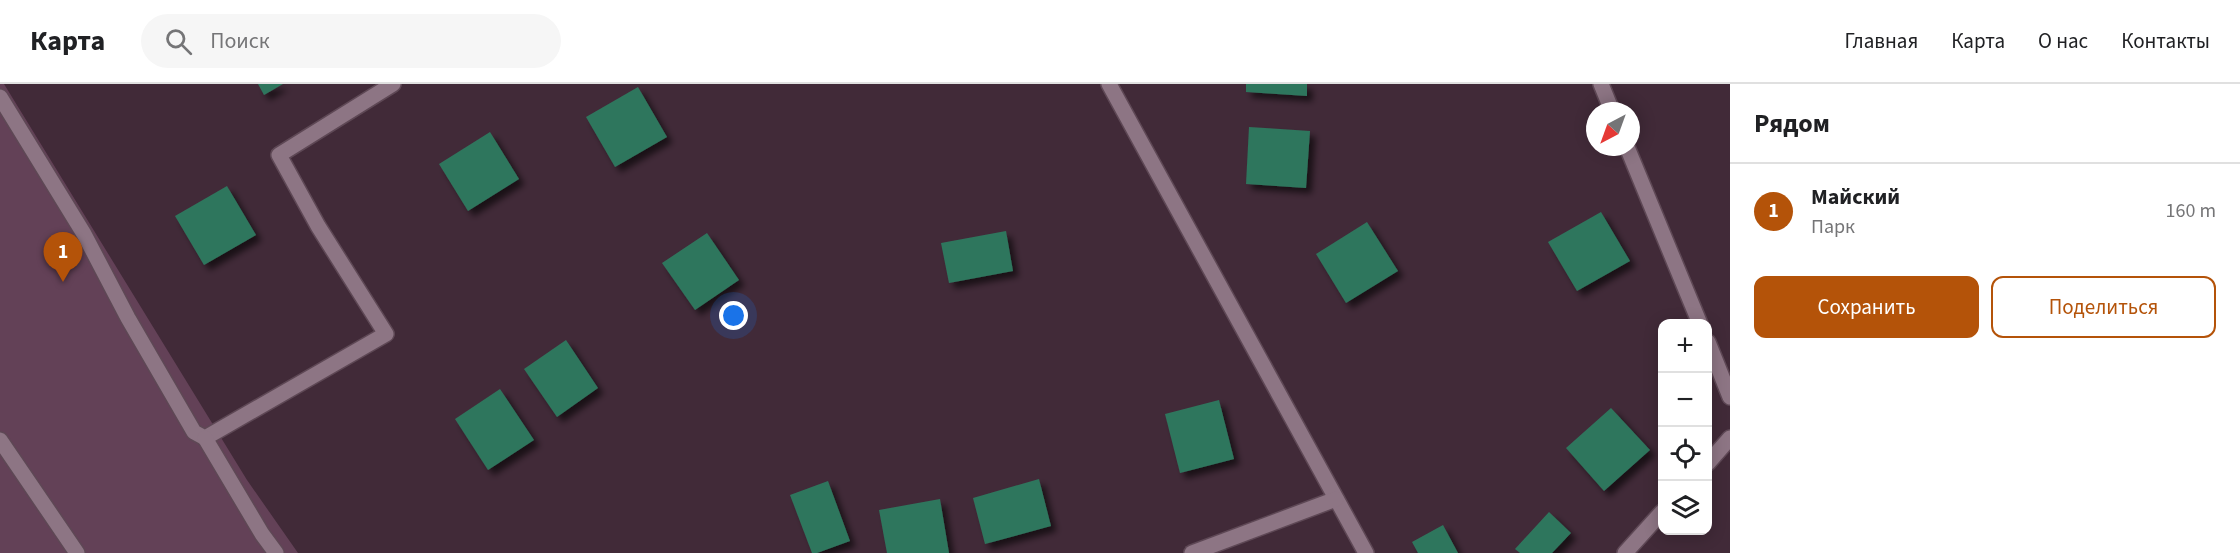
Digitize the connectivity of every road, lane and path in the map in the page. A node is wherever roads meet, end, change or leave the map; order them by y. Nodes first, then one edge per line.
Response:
1 (393, 84) edge
2 (1109, 84) edge
3 (1601, 84) edge
4 (0, 97) edge
5 (1608, 102) edge
6 (1631, 156) edge
7 (1698, 319) edge
8 (1712, 354) edge
9 (1730, 397) edge
10 (205, 438) junction
11 (1730, 438) edge
12 (0, 440) edge
13 (1712, 458) edge
14 (1336, 499) junction
15 (1658, 516) edge
16 (77, 553) edge
17 (276, 553) edge
18 (1192, 553) edge
19 (1365, 553) edge
20 (1625, 553) edge

1 - 10 lane
2 - 14 lane
3 - 5 lane
4 - 10 lane
6 - 7 lane
8 - 9 lane
10 - 17 lane
11 - 13 lane
12 - 16 lane
14 - 18 lane
14 - 19 lane
15 - 20 lane

